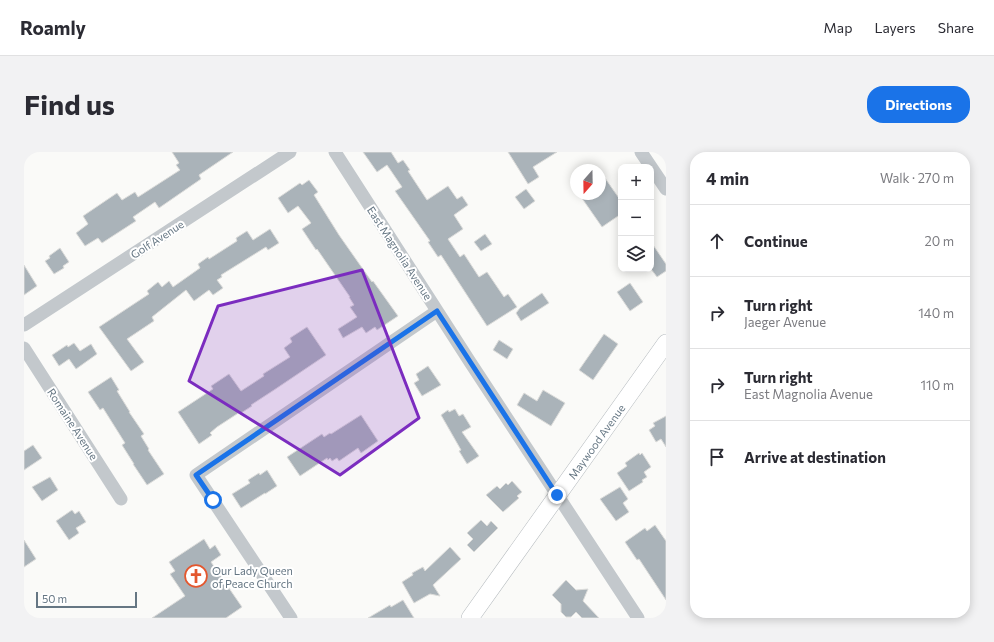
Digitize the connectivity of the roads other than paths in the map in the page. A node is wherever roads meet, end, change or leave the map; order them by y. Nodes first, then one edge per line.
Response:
1 (290, 152) edge
2 (335, 152) edge
3 (642, 152) edge
4 (666, 189) edge
5 (437, 311) junction
6 (24, 325) edge
7 (666, 343) edge
8 (24, 348) edge
9 (557, 495) junction
10 (121, 499) dead end
11 (291, 618) edge
12 (470, 618) edge
13 (638, 618) edge

1 - 6 street, Golf Avenue
2 - 5 street, East Magnolia Avenue
3 - 4 street
5 - 9 street, East Magnolia Avenue
5 - 11 street
7 - 9 main road, Maywood Avenue
8 - 10 street, Romaine Avenue
9 - 12 main road, Maywood Avenue
9 - 13 street, East Magnolia Avenue

